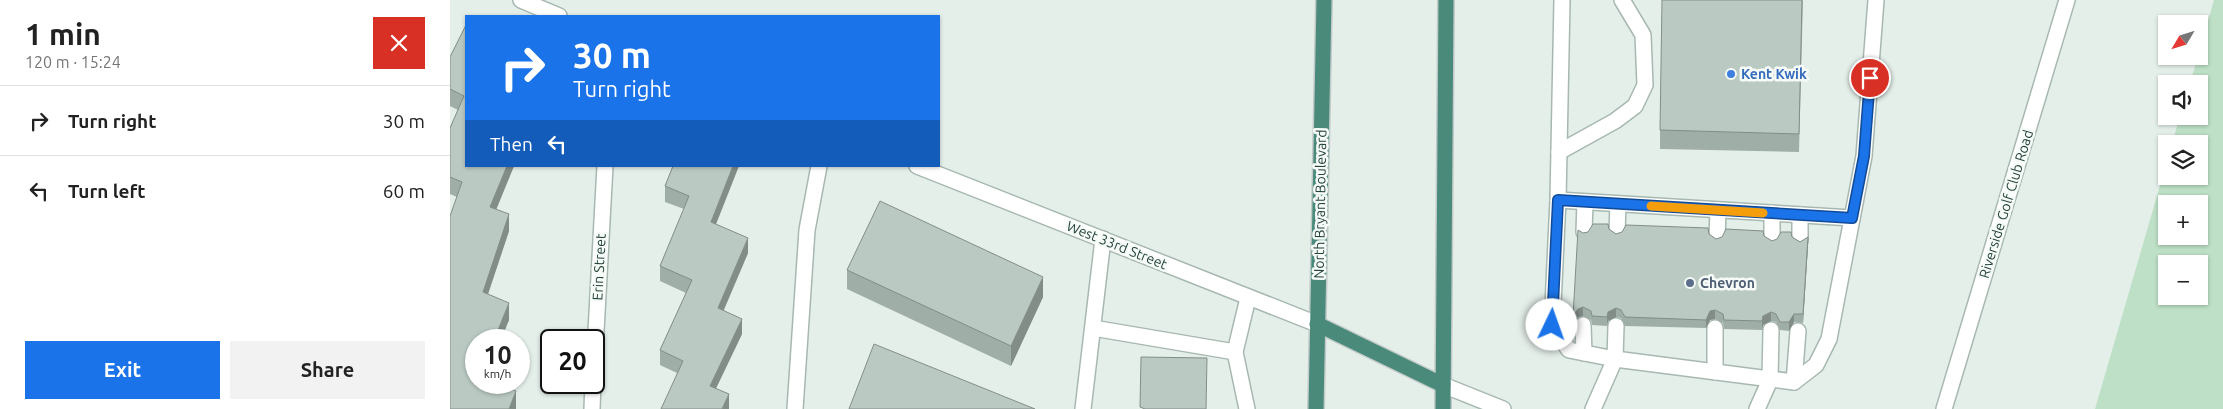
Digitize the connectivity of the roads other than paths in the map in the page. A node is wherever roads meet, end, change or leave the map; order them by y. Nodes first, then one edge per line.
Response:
1 (521, 0) edge
2 (1324, 0) edge
3 (1446, 0) edge
4 (1562, 0) edge
5 (1622, 0) edge
6 (1876, 0) edge
7 (2068, 0) edge
8 (557, 15) edge
9 (1559, 152) junction
10 (605, 167) edge
11 (819, 167) edge
12 (920, 167) edge
13 (1558, 200) junction
14 (1585, 202) junction
15 (1618, 204) junction
16 (1718, 210) junction
17 (1772, 213) junction
18 (1800, 215) junction
19 (1852, 218) junction
20 (1584, 232) edge
21 (1617, 233) edge
22 (1103, 238) junction
23 (1717, 238) edge
24 (1772, 240) edge
25 (1800, 241) edge
26 (1248, 298) junction
27 (1317, 324) junction
28 (1584, 325) dead end
29 (1616, 326) dead end
30 (1093, 328) junction
31 (1715, 328) dead end
32 (596, 329) edge
33 (1770, 330) dead end
34 (1798, 331) dead end
35 (1235, 352) junction
36 (1584, 353) junction
37 (1615, 358) junction
38 (1715, 372) junction
39 (1770, 380) junction
40 (1794, 382) junction
41 (1443, 385) junction
42 (593, 394) edge
43 (592, 409) edge
44 (795, 409) edge
45 (1083, 409) edge
46 (1247, 409) edge
47 (1316, 409) edge
48 (1443, 409) edge
49 (1502, 409) edge
50 (1592, 409) edge
51 (1756, 409) edge
52 (1944, 409) edge

1 - 8 street
2 - 27 highway, North Bryant Boulevard
3 - 41 highway
4 - 9 street
5 - 9 street
6 - 19 street
7 - 52 street, Riverside Golf Club Road
9 - 13 street
10 - 32 street, Erin Street
11 - 44 street
12 - 22 street, West 33rd Street
13 - 14 street
13 - 36 street
14 - 15 street
14 - 20 street
15 - 16 street
15 - 21 street
16 - 17 street
16 - 23 street
17 - 18 street
17 - 24 street
18 - 19 street
18 - 25 street
19 - 40 street
22 - 26 street, West 33rd Street
22 - 30 street
26 - 27 street, West 33rd Street
26 - 35 street
27 - 41 highway
27 - 47 highway, North Bryant Boulevard
28 - 36 street
29 - 37 street
30 - 35 street
30 - 45 street
31 - 38 street
33 - 39 street
34 - 40 street
35 - 46 street
36 - 37 street
37 - 38 street
37 - 50 street
38 - 39 street
39 - 40 street
39 - 51 street
41 - 48 highway
41 - 49 street
42 - 43 street

